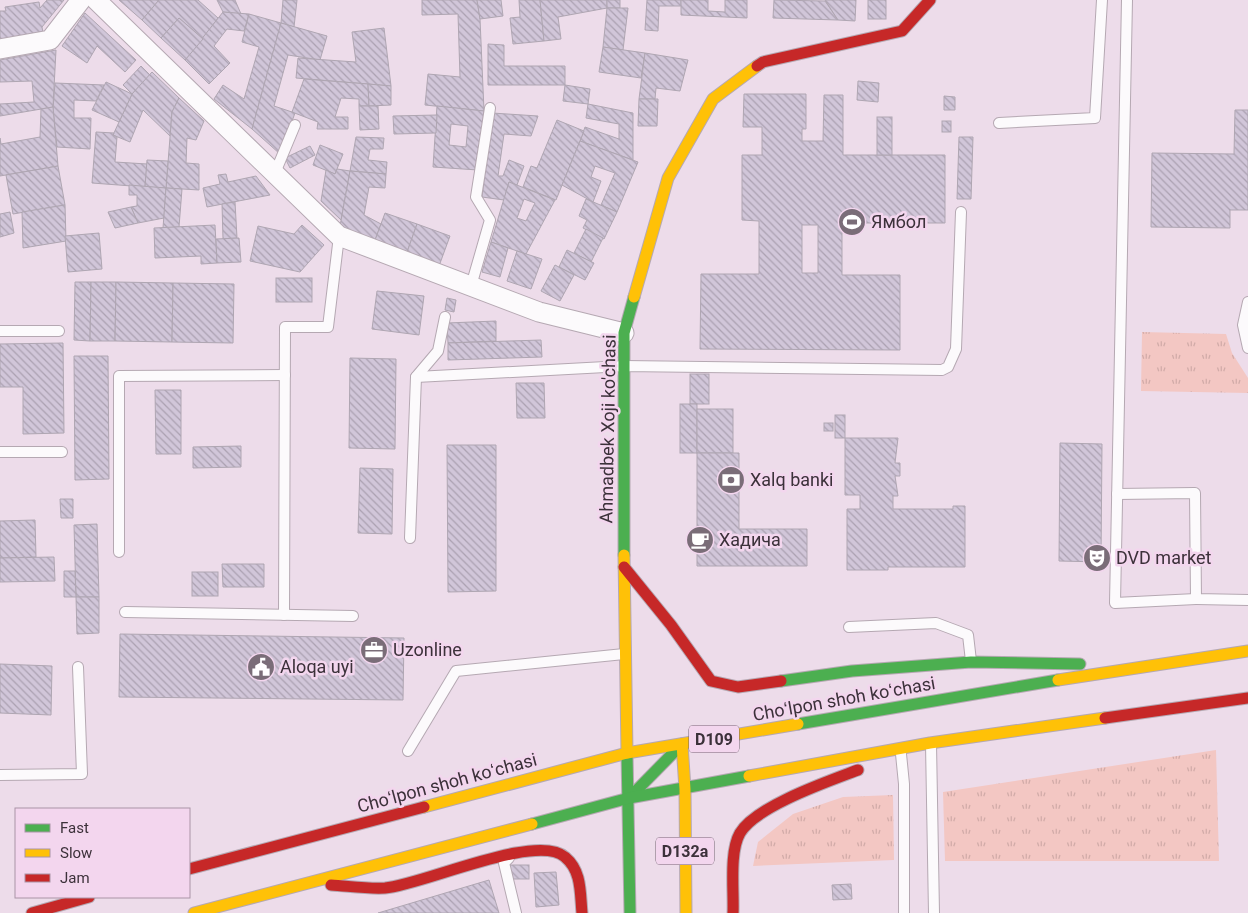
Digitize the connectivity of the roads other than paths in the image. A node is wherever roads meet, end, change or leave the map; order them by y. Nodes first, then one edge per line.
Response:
1 (81, 0) edge
2 (96, 0) edge
3 (930, 0) edge
4 (1102, 0) edge
5 (1127, 0) edge
6 (0, 49) edge
7 (490, 108) dead end
8 (999, 123) dead end
9 (295, 125) dead end
10 (275, 172) junction
11 (961, 212) dead end
12 (339, 236) junction
13 (471, 286) junction
14 (1248, 302) edge
15 (444, 318) dead end
16 (0, 331) edge
17 (59, 331) dead end
18 (624, 333) junction
19 (1248, 348) edge
20 (624, 366) junction
21 (285, 375) junction
22 (416, 377) junction
23 (0, 452) edge
24 (62, 452) dead end
25 (1117, 494) junction
26 (410, 538) dead end
27 (118, 552) dead end
28 (624, 567) junction
29 (1196, 599) junction
30 (1248, 600) edge
31 (125, 612) dead end
32 (284, 615) junction
33 (353, 616) dead end
34 (850, 627) dead end
35 (1248, 651) edge
36 (625, 654) junction
37 (971, 662) junction
38 (1141, 666) junction
39 (78, 667) dead end
40 (1248, 698) edge
41 (682, 744) junction
42 (930, 744) junction
43 (408, 751) dead end
44 (626, 753) junction
45 (901, 754) junction
46 (656, 771) junction
47 (0, 775) edge
48 (685, 789) junction
49 (629, 798) junction
50 (513, 853) junction
51 (190, 869) edge
52 (304, 884) junction
53 (85, 898) edge
54 (32, 913) edge
55 (194, 913) edge
56 (516, 913) edge
57 (582, 913) edge
58 (630, 913) edge
59 (686, 913) edge
60 (733, 913) edge
61 (904, 913) edge
62 (934, 913) edge

1 - 6 street
2 - 10 street
3 - 18 main road, Ahmadbek Xoji ko'chasi
4 - 8 lane
5 - 25 lane
7 - 13 lane
9 - 10 lane
10 - 12 street
11 - 20 lane
12 - 13 street
12 - 21 lane
13 - 18 street
14 - 19 lane
15 - 22 lane
16 - 17 lane
18 - 20 main road, Ahmadbek Xoji ko'chasi
20 - 22 lane
20 - 28 main road, Ahmadbek Xoji ko'chasi
21 - 27 lane
21 - 32 lane
22 - 26 lane
23 - 24 lane
25 - 29 lane
25 - 29 lane
28 - 36 main road, Ahmadbek Xoji ko'chasi
28 - 37 main road
29 - 30 lane
31 - 32 lane
32 - 33 lane
34 - 37 lane
35 - 38 main road, Choʻlpon shoh koʻchasi / D109
36 - 43 lane
36 - 44 main road, Ahmadbek Xoji ko'chasi
37 - 38 main road
38 - 41 main road, Choʻlpon shoh koʻchasi / D109
39 - 47 lane
40 - 42 main road
41 - 44 main road, Choʻlpon shoh koʻchasi / D109
41 - 46 main road
41 - 48 main road
42 - 45 main road
42 - 48 main road
42 - 62 lane
44 - 46 main road
44 - 49 main road, Ahmadbek Xoji ko'chasi
44 - 51 main road, Choʻlpon shoh koʻchasi / D109
45 - 60 main road
45 - 61 lane
46 - 48 main road
46 - 49 main road
48 - 49 main road
48 - 59 main road, D132a
49 - 52 main road
49 - 58 main road, Ahmadbek Xoji ko'chasi
50 - 52 main road
50 - 56 lane
50 - 57 main road
52 - 55 main road
53 - 54 main road

